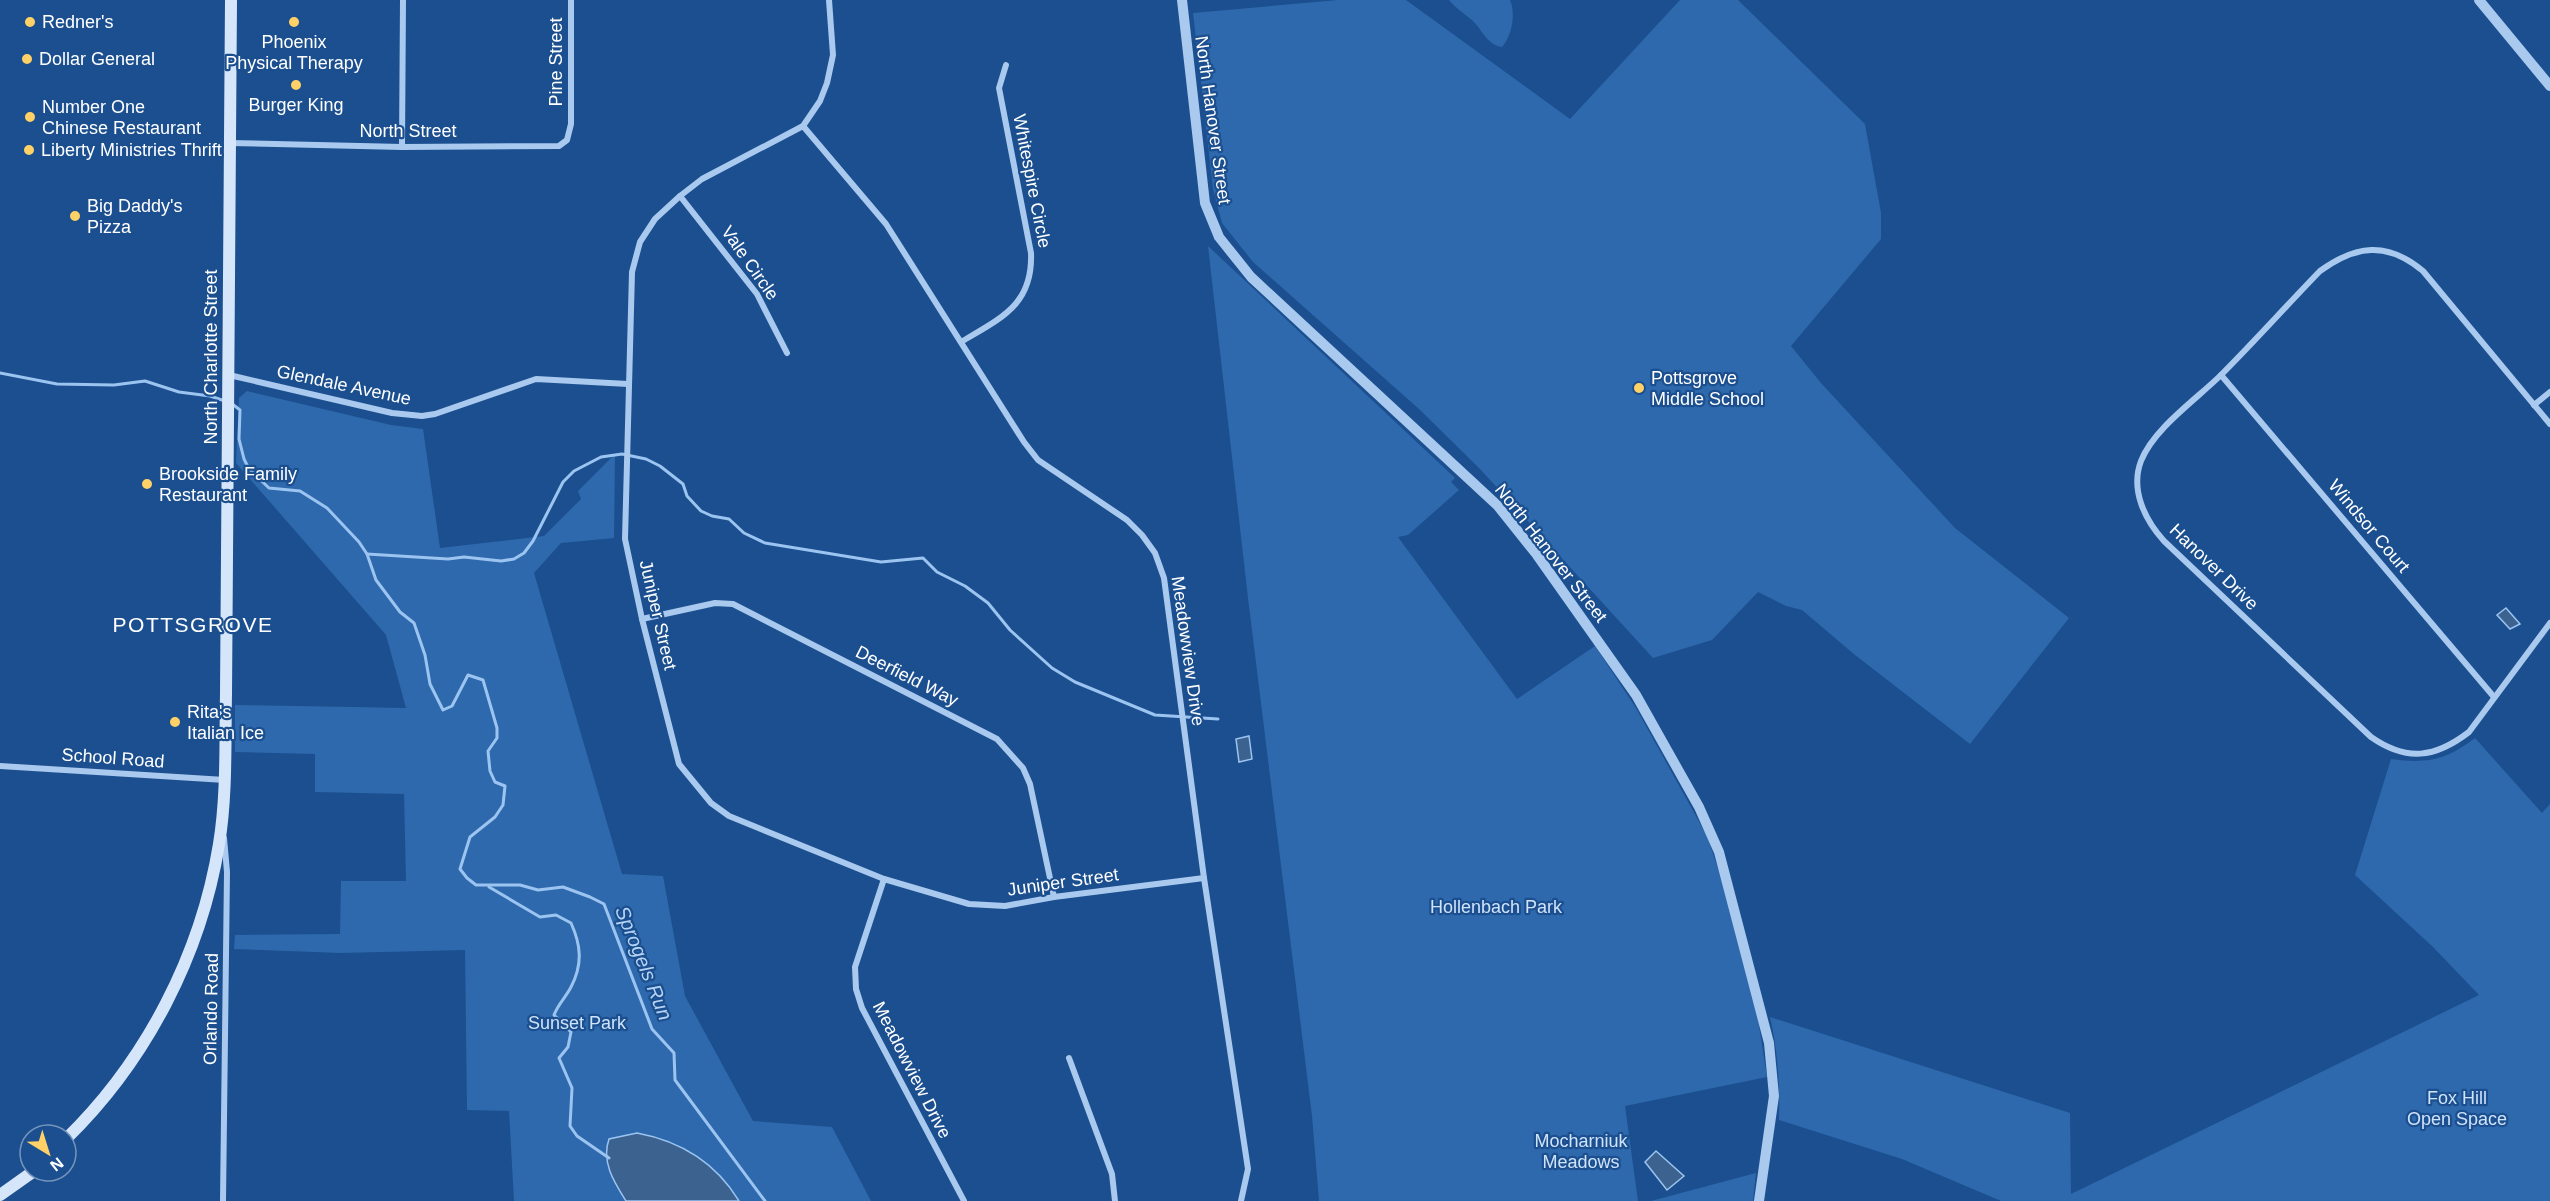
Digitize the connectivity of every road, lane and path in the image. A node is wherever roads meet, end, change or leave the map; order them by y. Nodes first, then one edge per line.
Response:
1 (231, 0) edge
2 (403, 0) edge
3 (571, 0) edge
4 (829, 0) edge
5 (1182, 0) edge
6 (2479, 0) edge
7 (1006, 65) dead end
8 (2550, 86) edge
9 (571, 124) joint
10 (802, 126) junction
11 (230, 143) junction
12 (402, 147) junction
13 (680, 196) junction
14 (961, 342) junction
15 (786, 353) dead end
16 (229, 375) junction
17 (2221, 375) junction
18 (628, 384) junction
19 (2550, 392) edge
20 (2535, 405) junction
21 (2550, 424) edge
22 (642, 619) junction
23 (2550, 623) edge
24 (2494, 697) junction
25 (0, 766) edge
26 (225, 780) junction
27 (222, 817) junction
28 (1204, 878) junction
29 (884, 879) junction
30 (1054, 897) junction
31 (1069, 1058) dead end
32 (78, 1128) edge
33 (18, 1182) edge
34 (0, 1195) edge
35 (224, 1201) edge
36 (964, 1201) edge
37 (1115, 1201) edge
38 (1241, 1201) edge
39 (1759, 1201) edge

1 - 11 main road, North Charlotte Street
2 - 12 street
3 - 9 street, Pine Street
4 - 10 street, Juniper Street
5 - 39 street, North Hanover Street
6 - 8 street
7 - 14 street, Whitespire Circle
9 - 12 street, North Street
10 - 13 street, Juniper Street
10 - 14 street, Meadowview Drive
11 - 12 street, North Street
11 - 16 main road, North Charlotte Street
13 - 15 street, Vale Circle
13 - 18 street, Juniper Street
14 - 28 street, Meadowview Drive
16 - 18 street, Glendale Avenue
16 - 26 main road, North Charlotte Street
17 - 20 street, Hanover Drive
17 - 24 street, Windsor Court
17 - 24 street, Hanover Drive
18 - 22 street, Juniper Street
19 - 20 street
20 - 21 street, Hanover Drive
22 - 29 street, Juniper Street
22 - 30 street, Deerfield Way
23 - 24 street, Hanover Drive
25 - 26 street, School Road
26 - 27 main road, North Charlotte Street
27 - 32 main road, North Charlotte Street
27 - 35 street, Orlando Road
28 - 30 street, Juniper Street
28 - 38 street, Meadowview Drive
29 - 30 street, Juniper Street
29 - 36 street, Meadowview Drive
31 - 37 street
33 - 34 main road

